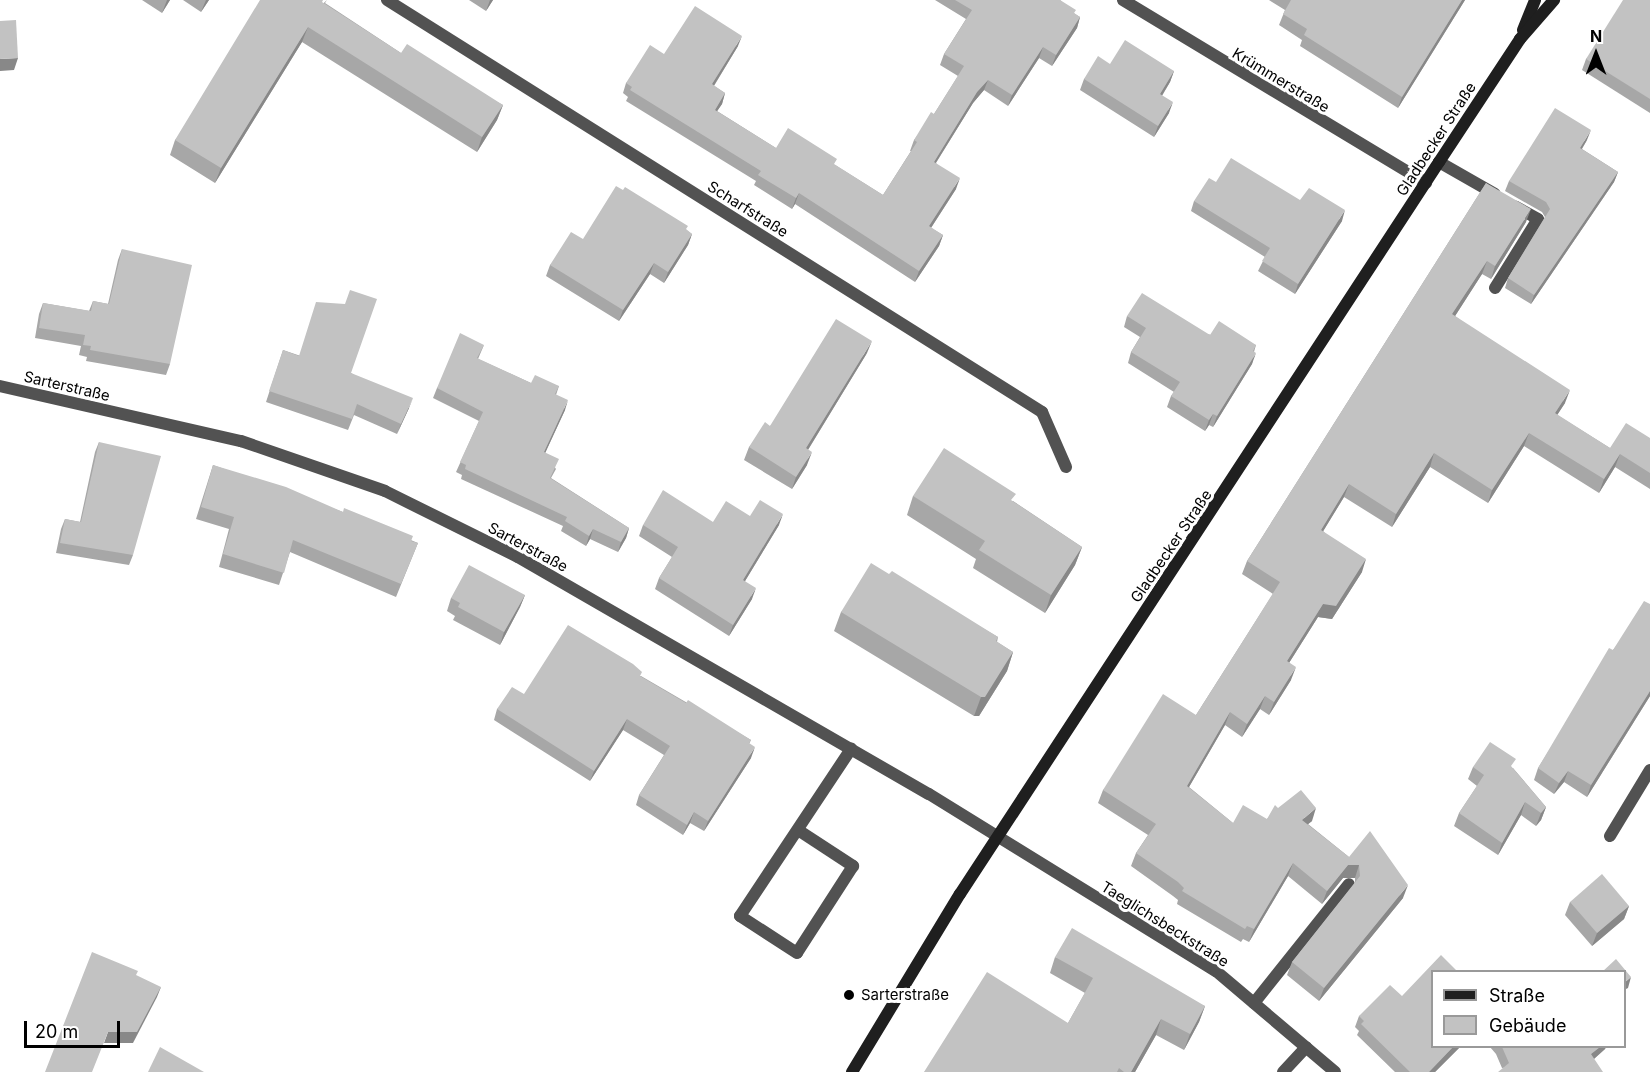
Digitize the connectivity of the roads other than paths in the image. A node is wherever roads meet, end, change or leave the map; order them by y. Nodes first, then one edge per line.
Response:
1 (387, 0) edge
2 (1123, 0) edge
3 (1535, 0) edge
4 (1554, 0) edge
5 (1520, 39) junction
6 (1439, 162) junction
7 (1426, 183) junction
8 (1495, 288) dead end
9 (0, 386) edge
10 (1066, 467) dead end
11 (851, 750) junction
12 (1650, 770) edge
13 (798, 830) junction
14 (1610, 836) dead end
15 (998, 837) junction
16 (1349, 884) dead end
17 (1254, 1003) junction
18 (1306, 1047) junction
19 (852, 1072) edge
20 (1283, 1072) edge
21 (1335, 1072) edge

1 - 10 street, Scharfstraße
2 - 7 street, Krümmerstraße
3 - 5 main road, Gladbecker Straße
4 - 5 main road, Gladbecker Straße
5 - 6 main road, Gladbecker Straße
6 - 7 main road, Gladbecker Straße
6 - 8 street
7 - 15 main road, Gladbecker Straße
9 - 11 street, Sarterstraße
11 - 13 street
11 - 15 street, Sarterstraße
12 - 14 street
13 - 13 street
15 - 17 street, Taeglichsbeckstraße
15 - 19 main road, Gladbecker Straße
16 - 17 street
17 - 18 street, Taeglichsbeckstraße
18 - 20 street
18 - 21 street, Taeglichsbeckstraße

